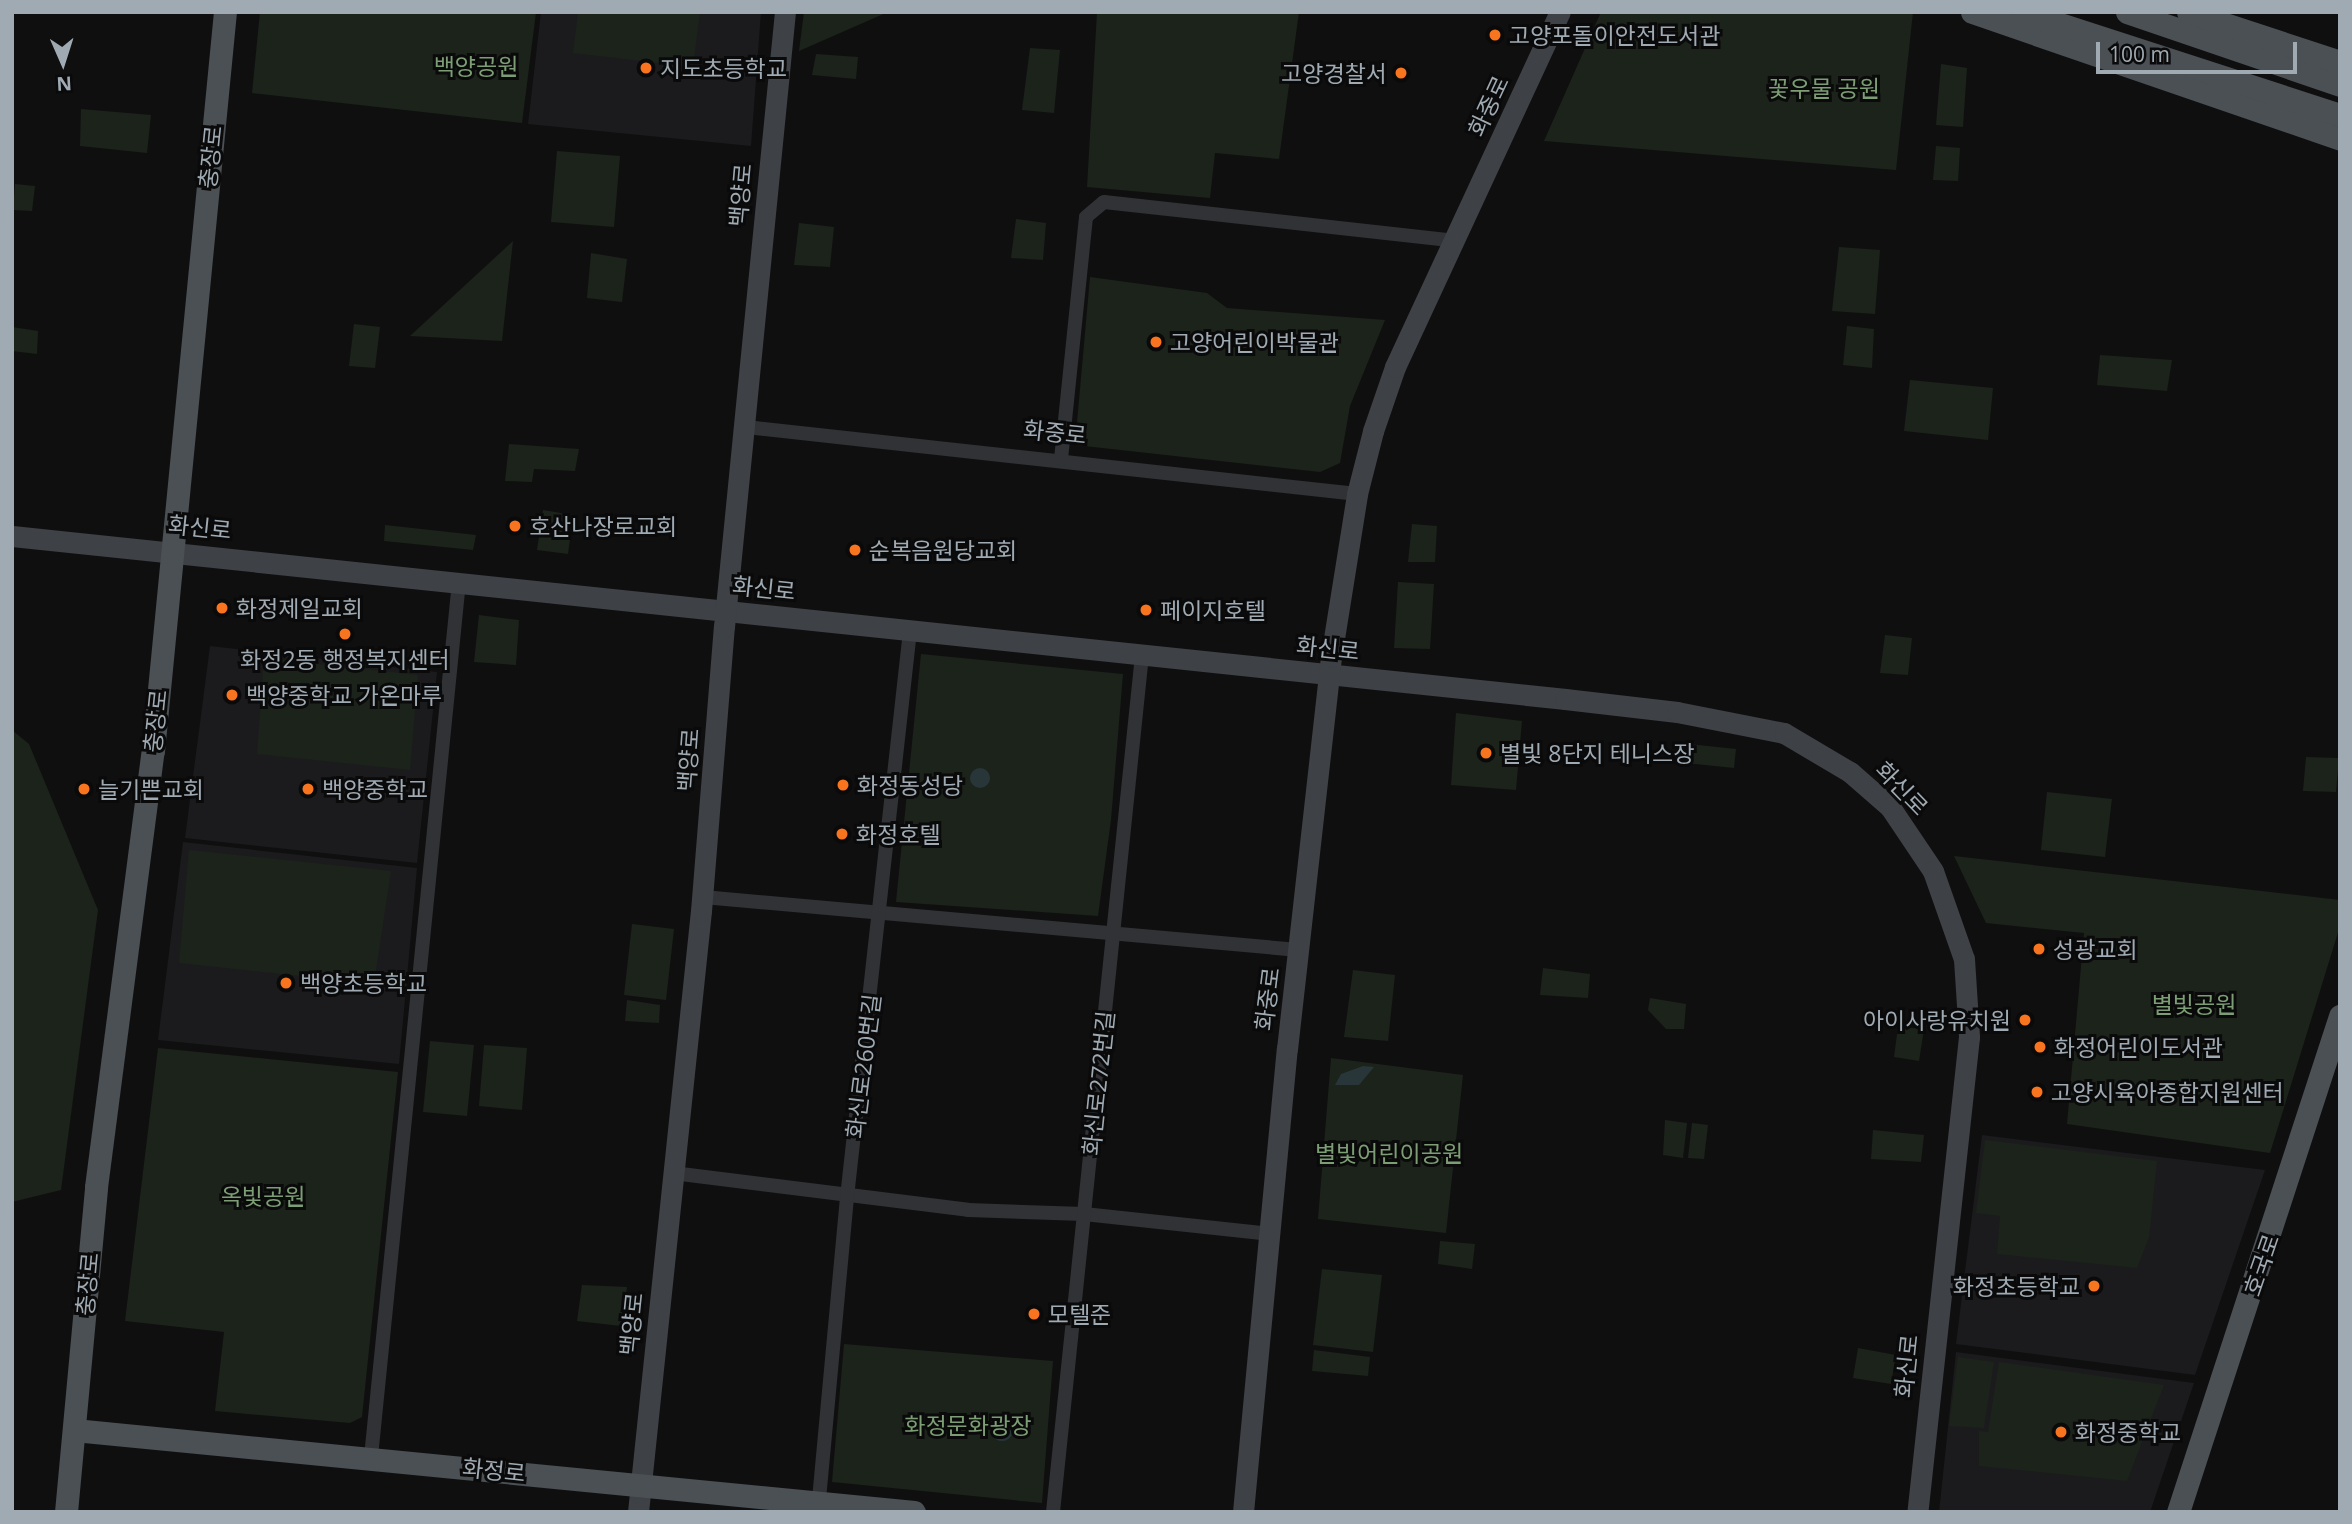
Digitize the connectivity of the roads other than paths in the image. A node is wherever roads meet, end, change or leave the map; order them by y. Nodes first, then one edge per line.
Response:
1 (225, 12) edge
2 (785, 12) edge
3 (1560, 12) edge
4 (1972, 12) edge
5 (2023, 12) edge
6 (2127, 12) edge
7 (2188, 12) edge
8 (2340, 62) edge
9 (2340, 85) edge
10 (2340, 115) edge
11 (2340, 139) edge
12 (1456, 242) junction
13 (746, 427) junction
14 (1061, 459) junction
15 (1357, 494) junction
16 (12, 536) edge
17 (172, 550) junction
18 (459, 580) junction
19 (726, 610) junction
20 (910, 631) junction
21 (1142, 655) junction
22 (1329, 675) junction
23 (703, 897) junction
24 (880, 913) junction
25 (1115, 934) junction
26 (1299, 950) junction
27 (2340, 1016) edge
28 (2340, 1055) edge
29 (673, 1173) junction
30 (847, 1197) junction
31 (1084, 1214) junction
32 (1270, 1234) junction
33 (74, 1430) junction
34 (371, 1457) junction
35 (641, 1485) junction
36 (818, 1506) edge
37 (66, 1512) edge
38 (638, 1512) edge
39 (914, 1512) edge
40 (1053, 1512) edge
41 (1243, 1512) edge
42 (1917, 1512) edge
43 (2178, 1512) edge
44 (2194, 1512) edge

1 - 17 main road, 충장로
2 - 13 main road, 백양로
3 - 12 main road, 화중로
4 - 11 main road
5 - 10 main road
6 - 9 main road
7 - 8 main road
12 - 14 street
12 - 15 main road, 화중로
13 - 14 street, 화중로
13 - 19 main road, 백양로
14 - 15 street, 화중로
15 - 22 main road, 화중로
16 - 17 main road, 화신로
17 - 18 main road, 화신로
17 - 33 main road, 충장로
18 - 19 main road, 화신로
18 - 34 street
19 - 20 main road, 화신로
19 - 23 main road, 백양로
20 - 21 main road, 화신로
20 - 24 street, 화신로260번길
21 - 22 main road, 화신로
21 - 25 street, 화신로272번길
22 - 26 main road, 화중로
22 - 42 main road, 화신로
23 - 24 street
23 - 29 main road, 백양로
24 - 25 street
24 - 30 street, 화신로260번길
25 - 26 street
25 - 31 street, 화신로272번길
26 - 32 main road, 화중로
27 - 43 main road, 호국로
28 - 44 main road, 호국로
29 - 30 street
29 - 35 main road, 백양로
30 - 31 street
30 - 36 street, 화신로260번길
31 - 32 street
31 - 40 street, 화신로272번길
32 - 41 main road, 화중로
33 - 34 main road, 화정로
33 - 37 main road, 충장로
34 - 35 main road, 화정로
35 - 36 main road, 화정로
35 - 38 main road, 백양로
36 - 39 main road, 화정로

